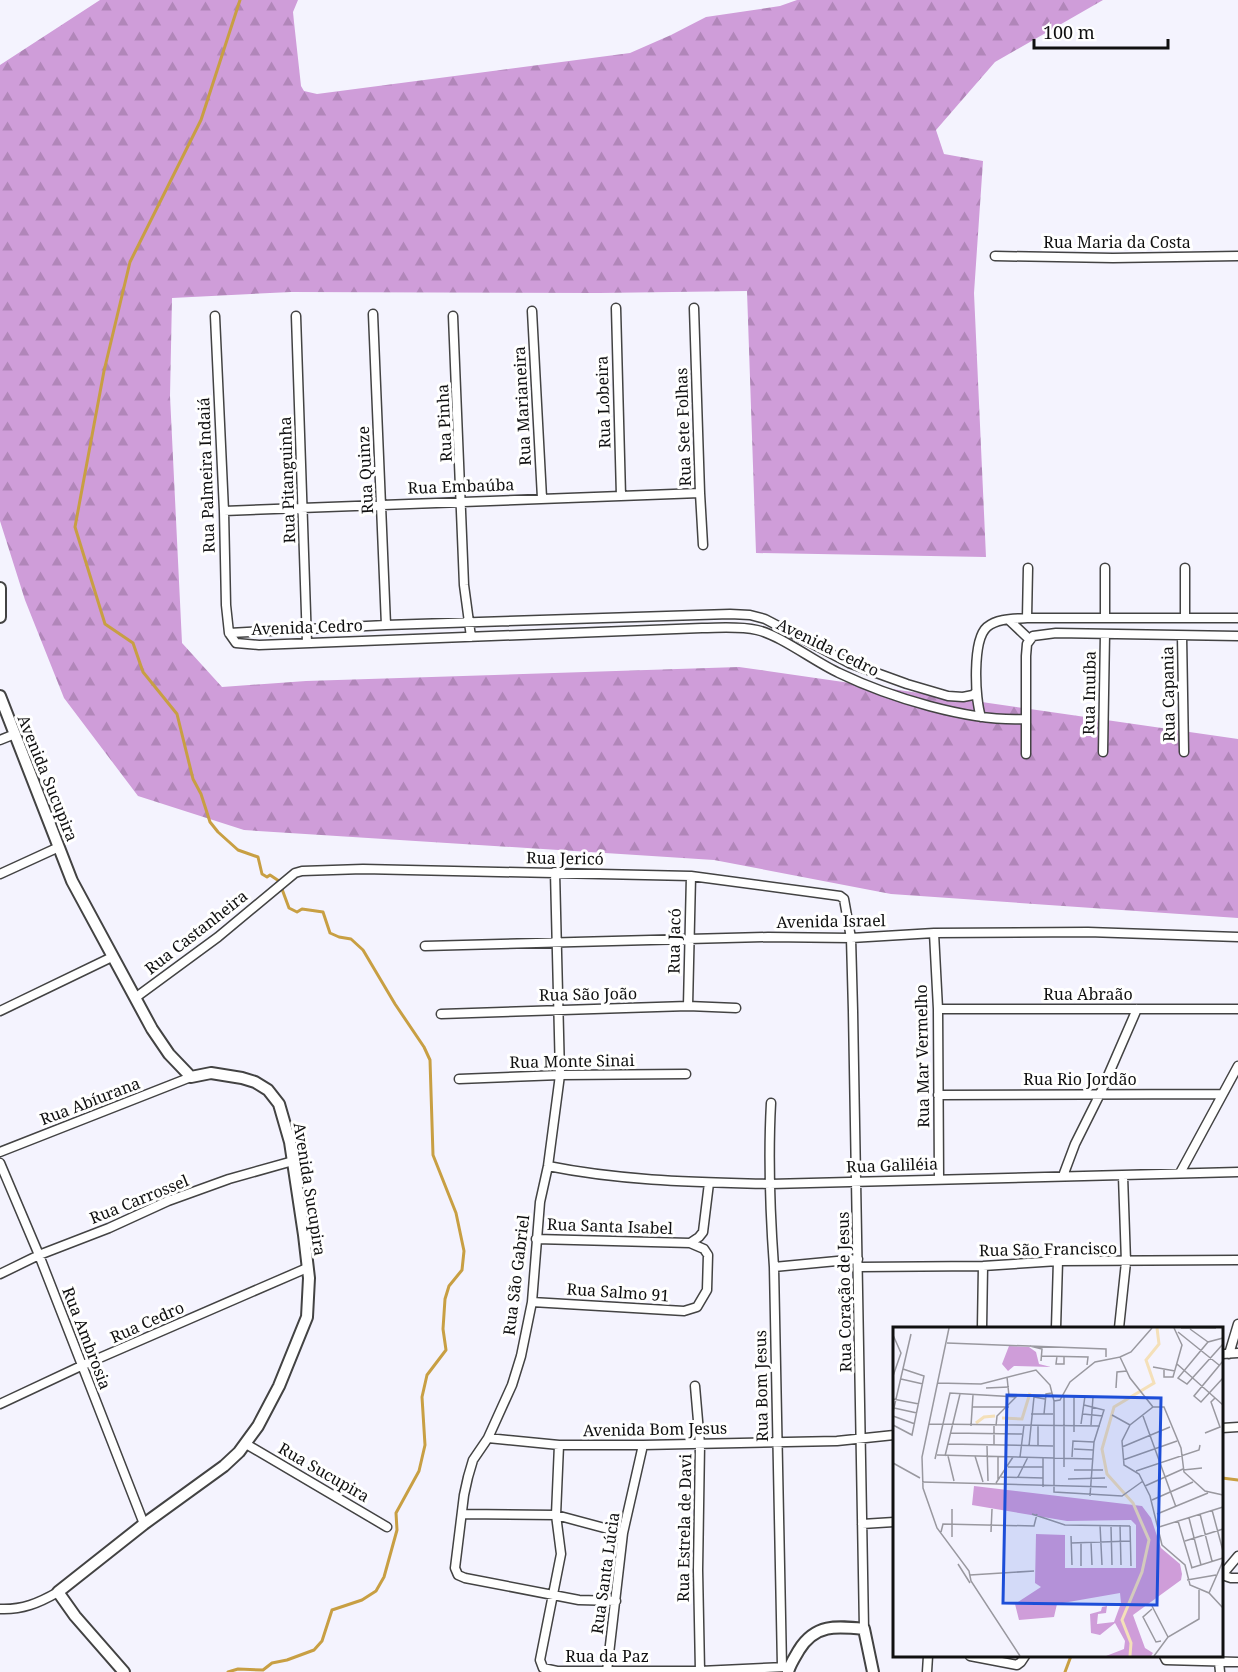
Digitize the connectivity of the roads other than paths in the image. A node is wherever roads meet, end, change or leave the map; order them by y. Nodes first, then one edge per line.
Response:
1 (995, 256) dead end
2 (1238, 256) edge
3 (616, 308) dead end
4 (694, 308) dead end
5 (532, 311) dead end
6 (373, 314) dead end
7 (215, 316) dead end
8 (296, 316) dead end
9 (453, 316) dead end
10 (700, 492) junction
11 (621, 496) junction
12 (542, 498) junction
13 (462, 502) junction
14 (382, 503) junction
15 (303, 507) junction
16 (224, 511) junction
17 (703, 545) dead end
18 (1028, 568) dead end
19 (1105, 568) dead end
20 (1185, 568) dead end
21 (0, 588) edge
22 (657, 616) junction
23 (0, 617) edge
24 (1027, 618) junction
25 (1105, 618) junction
26 (1185, 618) junction
27 (1238, 618) edge
28 (1009, 620) junction
29 (470, 623) junction
30 (386, 625) junction
31 (307, 628) junction
32 (658, 630) junction
33 (229, 633) junction
34 (1105, 634) junction
35 (1182, 636) junction
36 (1238, 636) edge
37 (471, 637) junction
38 (1029, 639) junction
39 (308, 643) junction
40 (830, 654) junction
41 (824, 664) junction
42 (976, 692) junction
43 (0, 696) edge
44 (981, 717) junction
45 (1025, 719) junction
46 (15, 734) junction
47 (0, 740) edge
48 (1103, 752) dead end
49 (1184, 752) dead end
50 (1026, 754) dead end
51 (59, 847) junction
52 (555, 872) junction
53 (0, 874) edge
54 (691, 876) junction
55 (276, 888) joint
56 (848, 911) joint
57 (934, 933) junction
58 (1238, 937) edge
59 (851, 938) junction
60 (689, 940) junction
61 (557, 943) junction
62 (425, 946) dead end
63 (112, 957) junction
64 (135, 998) junction
65 (688, 1006) junction
66 (736, 1008) dead end
67 (938, 1009) junction
68 (1137, 1009) junction
69 (1238, 1009) edge
70 (557, 1010) junction
71 (0, 1011) edge
72 (441, 1014) dead end
73 (1238, 1066) edge
74 (686, 1074) dead end
75 (560, 1075) junction
76 (191, 1077) junction
77 (459, 1079) dead end
78 (1100, 1094) junction
79 (1221, 1094) junction
80 (938, 1095) junction
81 (771, 1103) dead end
82 (0, 1152) edge
83 (293, 1161) junction
84 (0, 1163) edge
85 (548, 1166) junction
86 (1238, 1172) edge
87 (1180, 1173) junction
88 (1064, 1176) junction
89 (1123, 1176) junction
90 (939, 1178) junction
91 (856, 1182) junction
92 (709, 1183) junction
93 (770, 1184) junction
94 (536, 1239) junction
95 (690, 1243) junction
96 (39, 1255) junction
97 (1238, 1260) edge
98 (1058, 1262) junction
99 (1126, 1262) junction
100 (858, 1263) junction
101 (983, 1266) junction
102 (774, 1267) junction
103 (307, 1268) junction
104 (0, 1274) edge
105 (532, 1302) junction
106 (1238, 1324) edge
107 (982, 1327) edge
108 (1056, 1327) edge
109 (1119, 1327) edge
110 (1229, 1354) edge
111 (81, 1366) junction
112 (695, 1386) dead end
113 (0, 1404) edge
114 (1238, 1427) edge
115 (1223, 1428) edge
116 (893, 1435) edge
117 (488, 1438) junction
118 (862, 1438) junction
119 (777, 1443) junction
120 (246, 1444) junction
121 (700, 1444) junction
122 (559, 1445) junction
123 (643, 1445) junction
124 (462, 1514) junction
125 (556, 1515) junction
126 (893, 1522) edge
127 (144, 1524) junction
128 (862, 1524) junction
129 (387, 1527) dead end
130 (623, 1533) junction
131 (1238, 1556) edge
132 (1223, 1574) edge
133 (1223, 1575) edge
134 (1238, 1578) edge
135 (58, 1592) junction
136 (553, 1595) junction
137 (616, 1601) junction
138 (0, 1609) edge
139 (864, 1629) junction
140 (928, 1657) edge
141 (974, 1657) edge
142 (1024, 1657) edge
143 (1164, 1657) edge
144 (1219, 1662) junction
145 (1238, 1662) edge
146 (786, 1669) edge
147 (608, 1671) edge
148 (700, 1671) edge
149 (124, 1672) edge
150 (873, 1672) edge
151 (927, 1672) edge
152 (1220, 1672) edge

1 - 2 street, Rua Maria da Costa
3 - 11 street, Rua Lobeira
4 - 10 street, Rua Sete Folhas
5 - 12 street, Rua Marianeira
6 - 14 street, Rua Quinze
7 - 16 street, Rua Palmeira Indaiá
8 - 15 street, Rua Pitanguinha
9 - 13 street, Rua Pinha
10 - 11 street, Rua Embaúba
10 - 17 street, Rua Sete Folhas
11 - 12 street, Rua Embaúba
12 - 13 street, Rua Embaúba
13 - 14 street, Rua Embaúba
13 - 29 street, Rua Pinha
14 - 15 street, Rua Embaúba
14 - 30 street, Rua Quinze
15 - 16 street, Rua Embaúba
15 - 31 street, Rua Pitanguinha
16 - 33 street, Rua Palmeira Indaiá
18 - 24 street
19 - 25 street
20 - 26 street
21 - 23 street
22 - 29 street, Avenida Cedro
22 - 32 street
22 - 40 street, Avenida Cedro
24 - 25 street
24 - 28 street
25 - 26 street
26 - 27 street
28 - 38 street
28 - 42 street
29 - 30 street, Avenida Cedro
29 - 37 street, Rua Pinha
30 - 31 street, Avenida Cedro
31 - 33 street, Avenida Cedro
31 - 39 street, Rua Pitanguinha
32 - 37 street, Avenida Cedro
32 - 41 street, Avenida Cedro
33 - 39 street, Avenida Cedro
34 - 35 street
34 - 38 street
34 - 48 street, Rua Inuíba
35 - 36 street
35 - 49 street, Rua Capania
37 - 39 street, Avenida Cedro
38 - 45 street
40 - 41 street
40 - 42 street, Avenida Cedro
41 - 44 street, Avenida Cedro
42 - 44 street
43 - 46 street, Avenida Sucupira
44 - 45 street, Avenida Cedro
45 - 50 street
46 - 47 street
46 - 51 street, Avenida Sucupira
51 - 53 street
51 - 63 street, Avenida Sucupira
52 - 54 street, Rua Jericó
52 - 55 street, Rua Jericó
52 - 61 street, Rua São Gabriel
54 - 56 street, Rua Jericó
54 - 60 street, Rua Jacó
55 - 64 street, Rua Castanheira
56 - 59 street, Rua Coração de Jesus
57 - 58 street, Avenida Israel
57 - 59 street, Avenida Israel
57 - 67 street, Rua Mar Vermelho
59 - 60 street, Avenida Israel
59 - 91 street, Rua Coração de Jesus
60 - 61 street, Avenida Israel
60 - 65 street, Rua Jacó
61 - 62 street, Avenida Israel
61 - 70 street, Rua São Gabriel
63 - 64 street, Avenida Sucupira
63 - 71 street
64 - 76 street, Avenida Sucupira
65 - 66 street, Rua São João
65 - 70 street, Rua São João
67 - 68 street, Rua Abraão
67 - 80 street, Rua Mar Vermelho
68 - 69 street, Rua Abraão
68 - 78 street
70 - 72 street, Rua São João
70 - 75 street, Rua São Gabriel
73 - 79 street
74 - 75 street, Rua Monte Sinai
75 - 77 street, Rua Monte Sinai
75 - 85 street, Rua São Gabriel
76 - 82 street, Rua Abíurana
76 - 83 street, Avenida Sucupira
78 - 79 street, Rua Rio Jordão
78 - 80 street, Rua Rio Jordão
78 - 88 street
79 - 87 street
80 - 90 street, Rua Mar Vermelho
81 - 93 street, Rua Bom Jesus
83 - 96 street, Rua Carrossel
83 - 103 street, Avenida Sucupira
84 - 96 street, Rua Ambrosia
85 - 92 street, Rua Galiléia
85 - 94 street, Rua São Gabriel
86 - 87 street, Rua Galiléia
87 - 89 street, Rua Galiléia
88 - 89 street, Rua Galiléia
88 - 90 street, Rua Galiléia
89 - 99 street
90 - 91 street, Rua Galiléia
91 - 93 street, Rua Galiléia
91 - 100 street, Rua Coração de Jesus
92 - 93 street, Rua Galiléia
92 - 95 street, Rua Santa Isabel
93 - 102 street, Rua Bom Jesus
94 - 95 street, Rua Santa Isabel
94 - 105 street, Rua São Gabriel
95 - 105 street, Rua Salmo 91
96 - 104 street, Rua Carrossel
96 - 111 street, Rua Ambrosia
97 - 99 street, Rua São Francisco
98 - 99 street, Rua São Francisco
98 - 101 street, Rua São Francisco
98 - 108 street
99 - 109 street
100 - 101 street, Rua São Francisco
100 - 102 street, Rua São Francisco
100 - 118 street, Rua Coração de Jesus
101 - 107 street
102 - 119 street, Rua Bom Jesus
103 - 111 street, Rua Cedro
103 - 120 street, Avenida Sucupira
105 - 117 street, Rua São Gabriel
106 - 110 street
111 - 113 street, Rua Cedro
111 - 127 street, Rua Ambrosia
112 - 121 street, Rua Estrela de Davi
114 - 115 street
116 - 118 street, Avenida Bom Jesus
117 - 122 street, Avenida Bom Jesus
117 - 124 street, Rua São Gabriel
118 - 119 street, Avenida Bom Jesus
118 - 128 street, Rua Coração de Jesus
119 - 121 street, Avenida Bom Jesus
119 - 146 street, Rua Bom Jesus
120 - 127 street, Avenida Sucupira
120 - 129 street, Rua Sucupira
121 - 123 street, Avenida Bom Jesus
121 - 148 street, Rua Estrela de Davi
122 - 123 street, Avenida Bom Jesus
122 - 125 street, Rua da Paz
123 - 130 street, Rua Santa Lúcia
124 - 125 street
124 - 136 street, Rua São Gabriel
125 - 130 street
125 - 136 street, Rua da Paz
126 - 128 street
127 - 135 street, Avenida Sucupira
128 - 139 street, Rua Coração de Jesus
130 - 137 street, Rua Santa Lúcia
131 - 132 street
133 - 134 street
135 - 138 street
135 - 149 street
136 - 137 street
136 - 147 street, Rua da Paz
137 - 147 street, Rua Santa Lúcia
139 - 146 street
139 - 150 street, Rua Coração de Jesus
140 - 151 street
141 - 142 street
143 - 144 street
144 - 145 street
144 - 152 street
146 - 148 street, Rua da Paz
147 - 148 street, Rua da Paz

